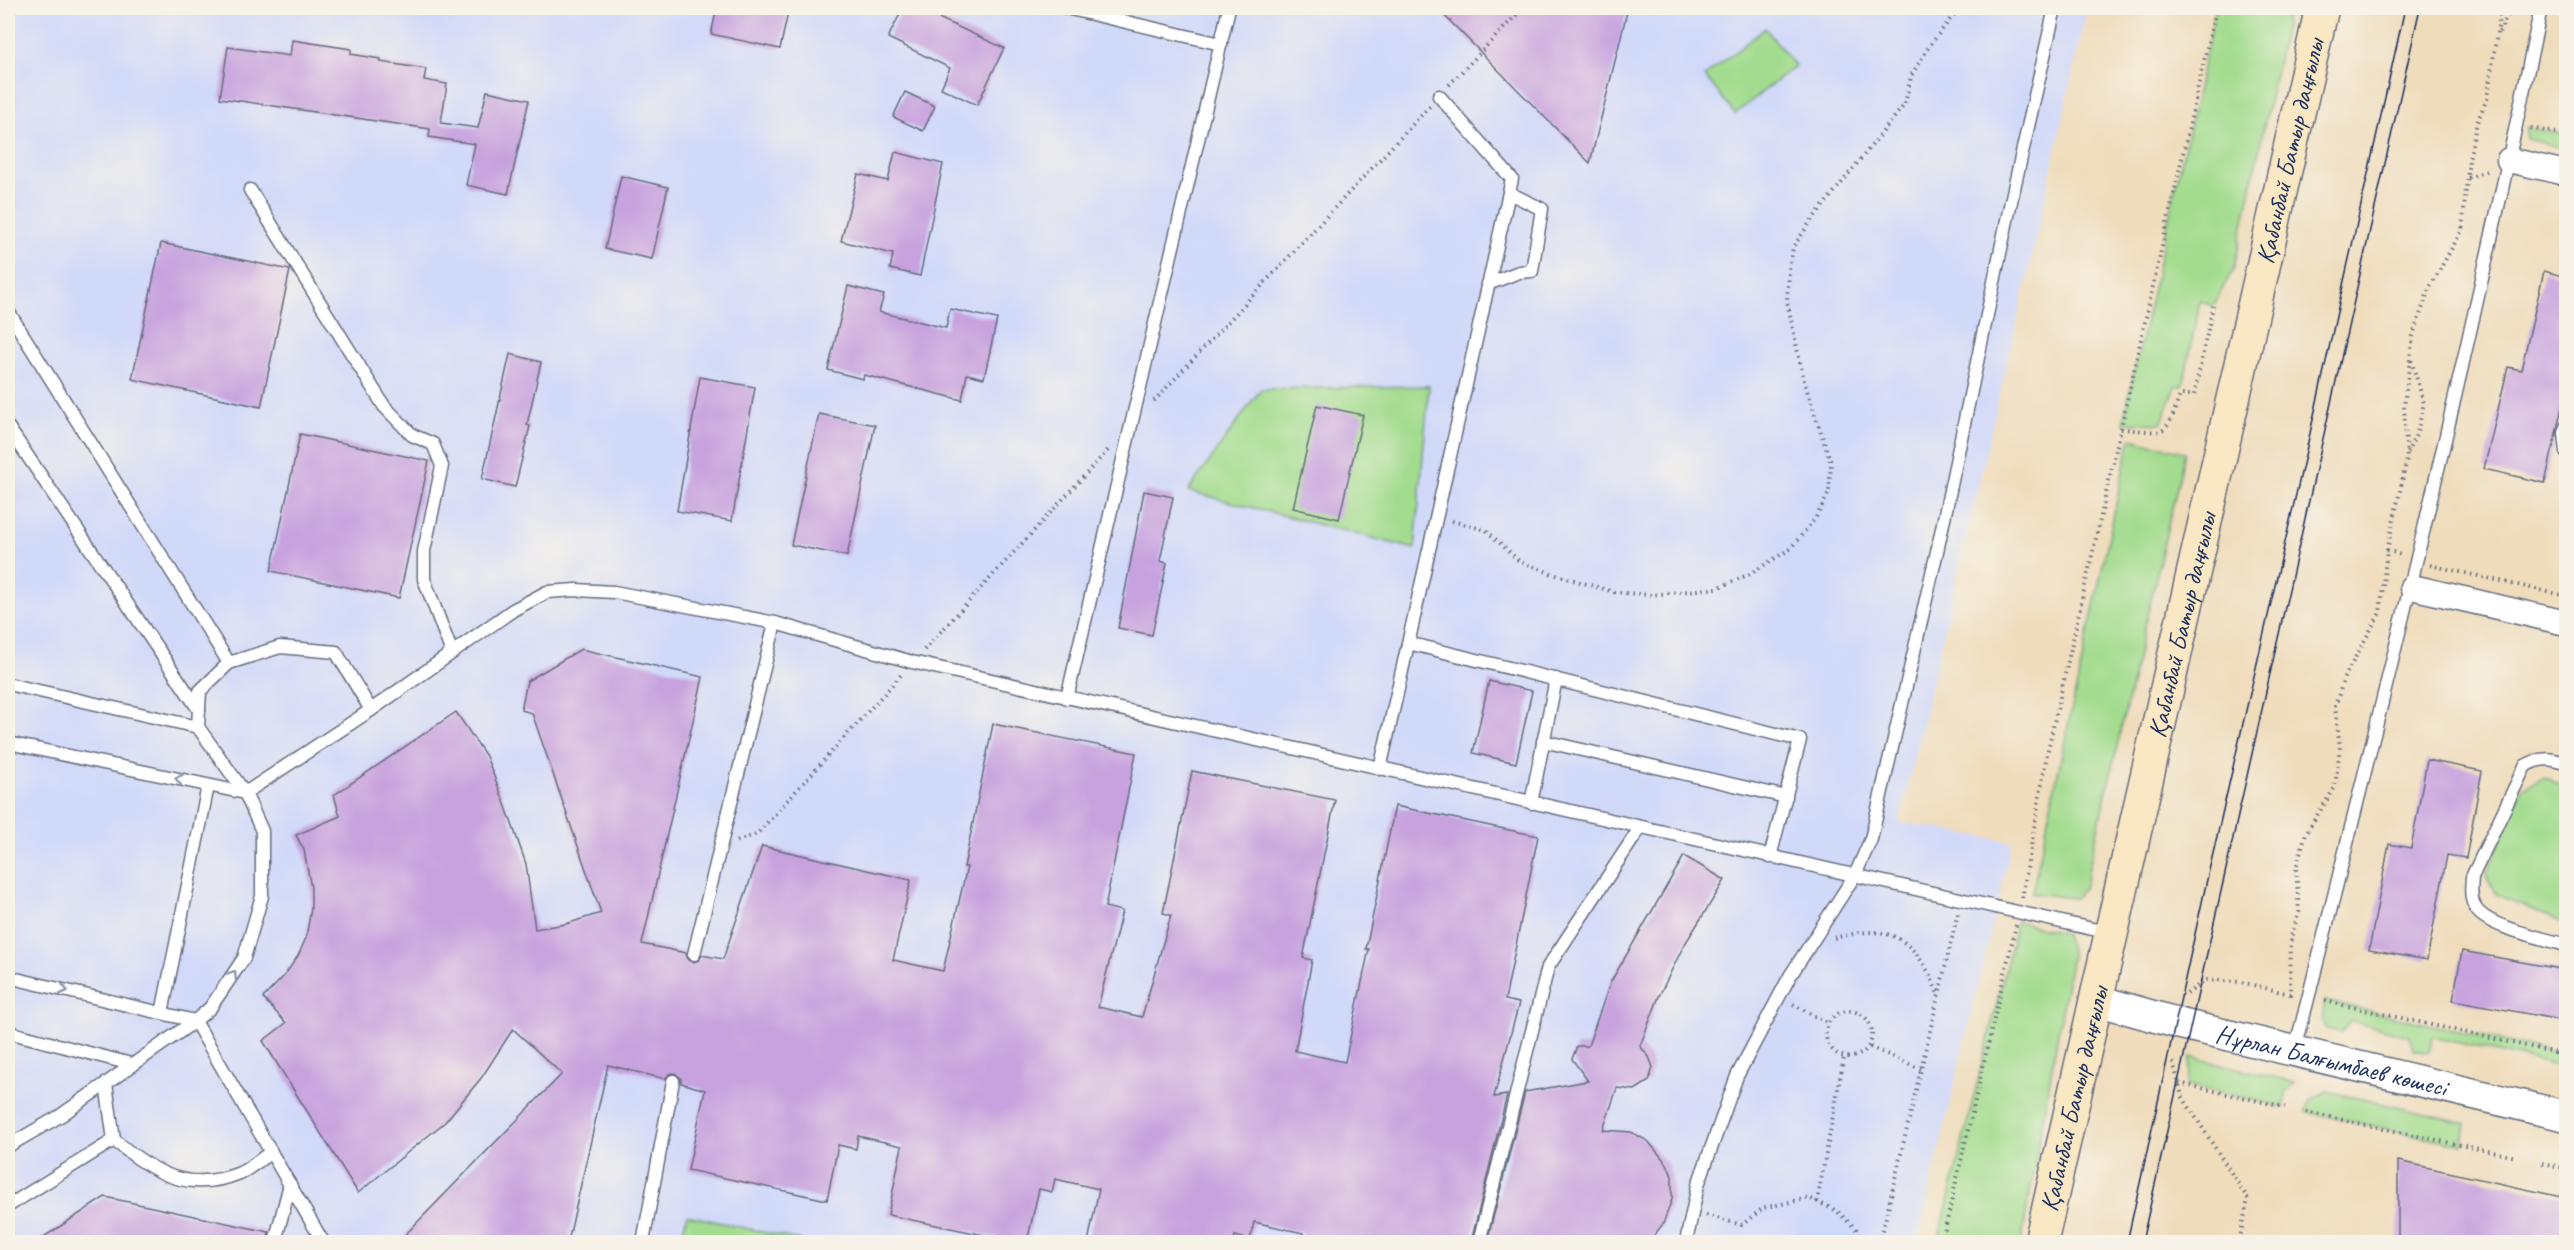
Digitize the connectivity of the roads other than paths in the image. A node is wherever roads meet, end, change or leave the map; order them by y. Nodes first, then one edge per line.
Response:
1 (1066, 8) edge
2 (1229, 8) edge
3 (2055, 8) edge
4 (2322, 8) edge
5 (2541, 8) edge
6 (1221, 44) junction
7 (1439, 96) dead end
8 (2509, 160) junction
9 (2566, 173) edge
10 (250, 190) dead end
11 (1509, 193) junction
12 (1488, 284) junction
13 (8, 311) edge
14 (8, 427) edge
15 (2566, 427) edge
16 (2566, 452) edge
17 (2412, 587) junction
18 (775, 623) junction
19 (2566, 623) edge
20 (1408, 643) junction
21 (452, 653) junction
22 (229, 663) junction
23 (1556, 679) junction
24 (8, 684) edge
25 (1067, 698) junction
26 (199, 710) junction
27 (371, 710) junction
28 (198, 727) junction
29 (1543, 741) junction
30 (8, 742) edge
31 (2566, 764) edge
32 (1380, 769) junction
33 (208, 786) junction
34 (245, 793) junction
35 (1786, 796) junction
36 (1530, 803) junction
37 (1640, 828) junction
38 (1770, 857) junction
39 (1855, 875) junction
40 (2111, 933) junction
41 (2566, 945) edge
42 (694, 954) dead end
43 (8, 977) edge
44 (2096, 1000) junction
45 (162, 1013) junction
46 (195, 1021) junction
47 (8, 1032) edge
48 (2295, 1051) junction
49 (131, 1064) junction
50 (673, 1081) dead end
51 (106, 1084) junction
52 (2566, 1116) edge
53 (114, 1140) junction
54 (8, 1146) edge
55 (271, 1152) junction
56 (290, 1184) junction
57 (8, 1206) edge
58 (275, 1242) edge
59 (323, 1242) edge
60 (643, 1242) edge
61 (1479, 1242) edge
62 (1686, 1242) edge
63 (2042, 1242) edge

1 - 6 lane
2 - 6 lane
3 - 39 lane
4 - 40 main road, Қабанбай Батыр даңғылы
5 - 8 lane
6 - 25 lane
7 - 11 lane
8 - 9 street
8 - 17 lane
10 - 21 lane
11 - 12 lane
11 - 12 lane
12 - 20 lane
13 - 22 lane
14 - 26 lane
15 - 16 lane
17 - 19 street
17 - 48 lane
18 - 21 lane
18 - 25 lane
18 - 42 lane
20 - 23 lane
20 - 32 lane
21 - 27 lane
22 - 26 lane
22 - 27 lane
23 - 29 lane
23 - 35 lane
24 - 28 lane
25 - 32 lane
26 - 28 lane
27 - 34 lane
28 - 34 lane
29 - 35 lane
29 - 36 lane
33 -> 30 lane
31 - 41 lane
32 - 36 lane
33 - 34 lane
33 - 45 lane
46 -> 34 lane
35 - 38 lane
36 - 37 lane
37 - 38 lane
37 - 61 lane
38 - 39 lane
39 - 40 lane
39 - 62 lane
40 - 44 main road, Қабанбай Батыр даңғылы
43 -> 45 lane
44 - 48 street, Нұрлан Балғымбаев көшесі
44 - 63 main road, Қабанбай Батыр даңғылы
45 - 46 lane
46 - 49 lane
46 - 55 lane
47 - 49 lane
48 - 52 street, Нұрлан Балғымбаев көшесі
49 - 51 lane
50 - 60 lane
51 - 53 lane
51 - 54 lane
53 - 55 lane
53 - 57 lane
55 - 56 lane
56 - 58 lane
56 - 59 lane

